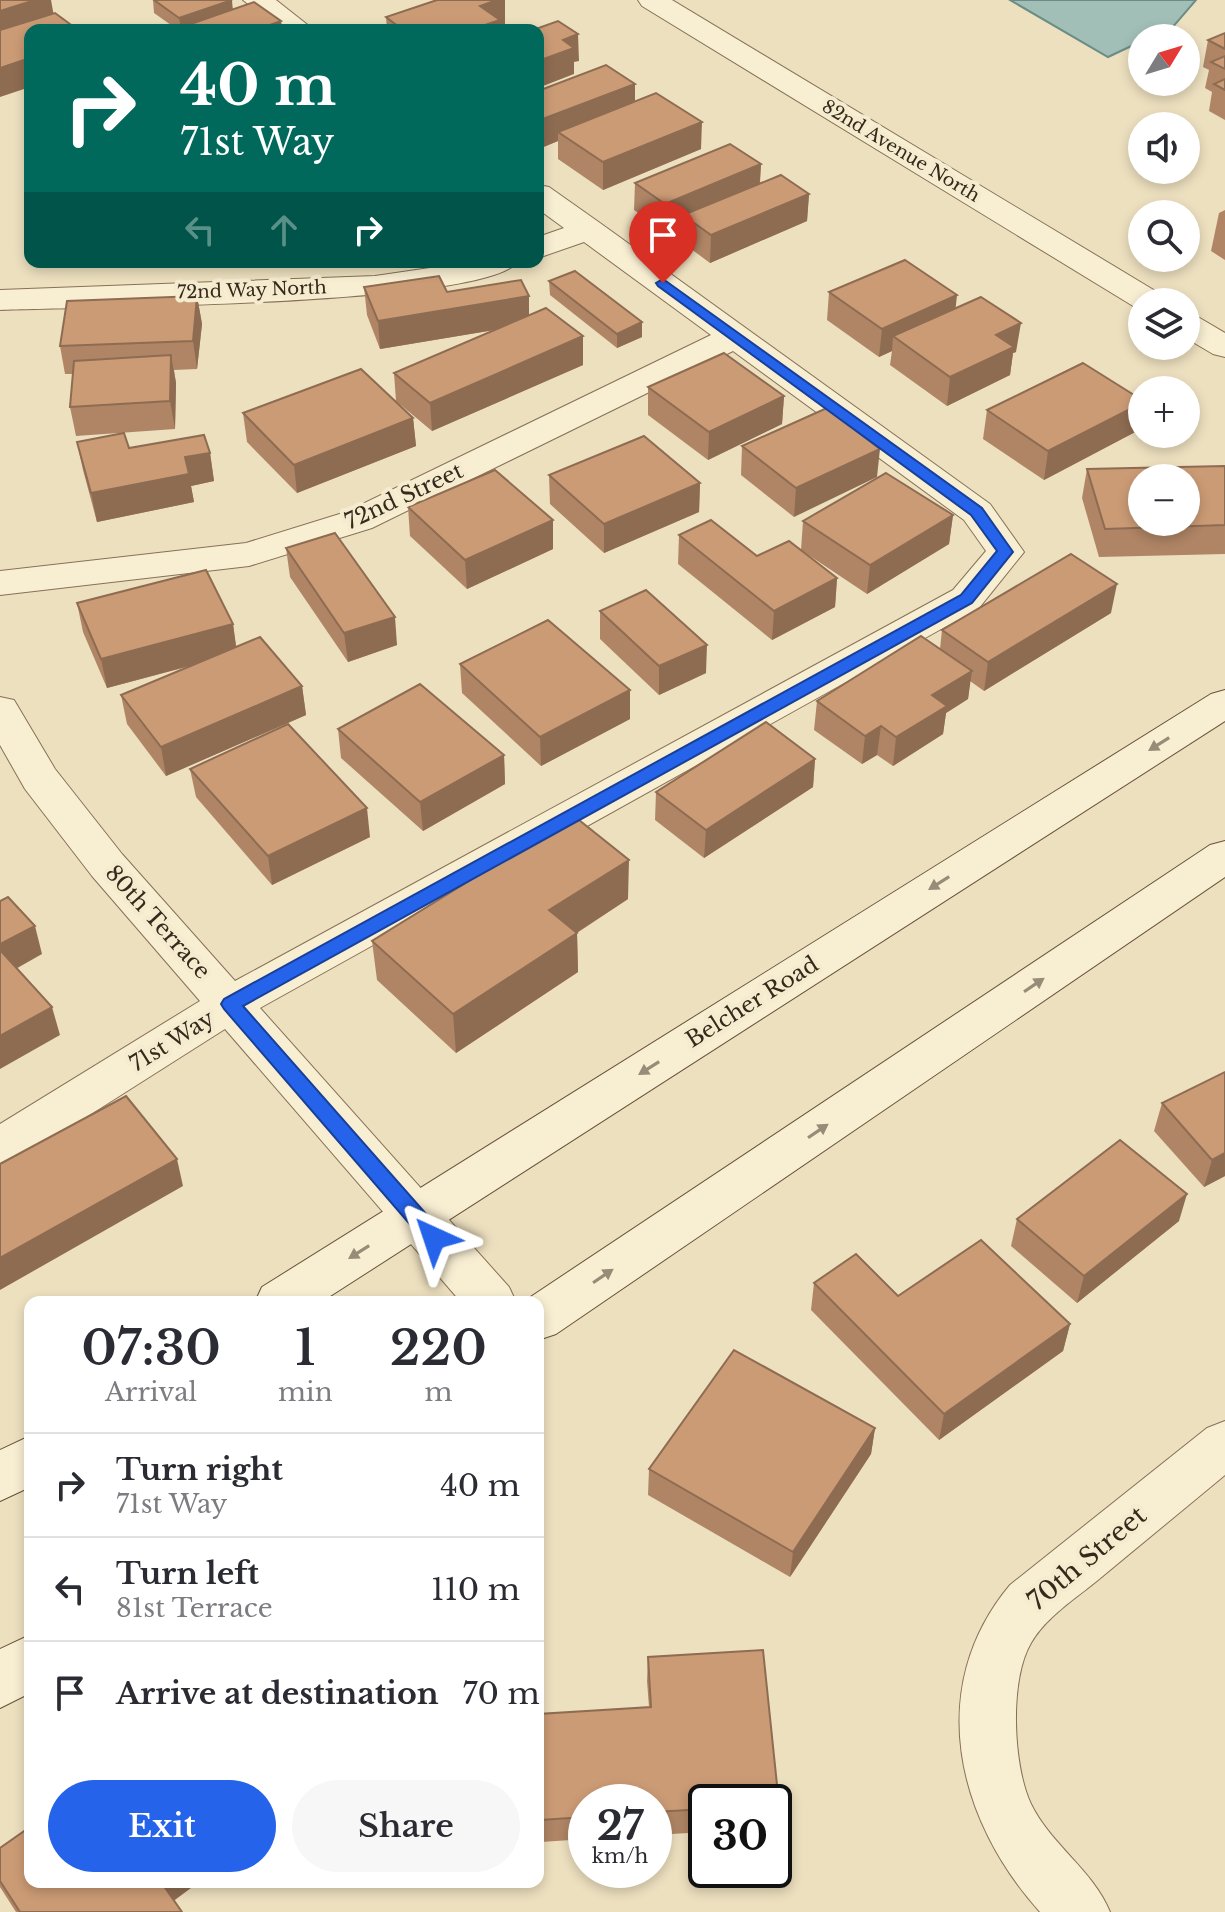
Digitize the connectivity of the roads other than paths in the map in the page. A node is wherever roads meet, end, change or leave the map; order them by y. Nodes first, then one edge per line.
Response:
1 (257, 0) edge
2 (652, 0) edge
3 (291, 24) edge
4 (544, 198) edge
5 (589, 230) junction
6 (544, 246) edge
7 (485, 268) edge
8 (1128, 289) edge
9 (0, 300) edge
10 (1200, 332) edge
11 (737, 336) junction
12 (1225, 347) edge
13 (0, 583) edge
14 (1225, 703) edge
15 (0, 710) edge
16 (1225, 856) edge
17 (230, 1004) junction
18 (0, 1148) edge
19 (415, 1217) junction
20 (290, 1296) edge
21 (486, 1296) edge
22 (544, 1315) edge
23 (1225, 1444) edge
24 (24, 1463) edge
25 (0, 1478) edge
26 (24, 1665) edge
27 (0, 1681) edge
28 (1080, 1912) edge

1 - 3 street
2 - 8 street, 82nd Avenue North
4 - 5 street
5 - 6 street
5 - 11 street
7 - 9 street, 72nd Way North
10 - 12 street
11 - 13 street, 72nd Street
11 - 17 street, 71st Way
14 -> 19 street, Belcher Road
15 - 17 street, 80th Terrace
22 -> 16 street
17 - 18 street, 71st Way
17 - 19 street, 80th Terrace
19 -> 20 street, Belcher Road
19 - 21 street, 80th Terrace
23 - 28 street, 70th Street
24 - 25 street
26 - 27 street

